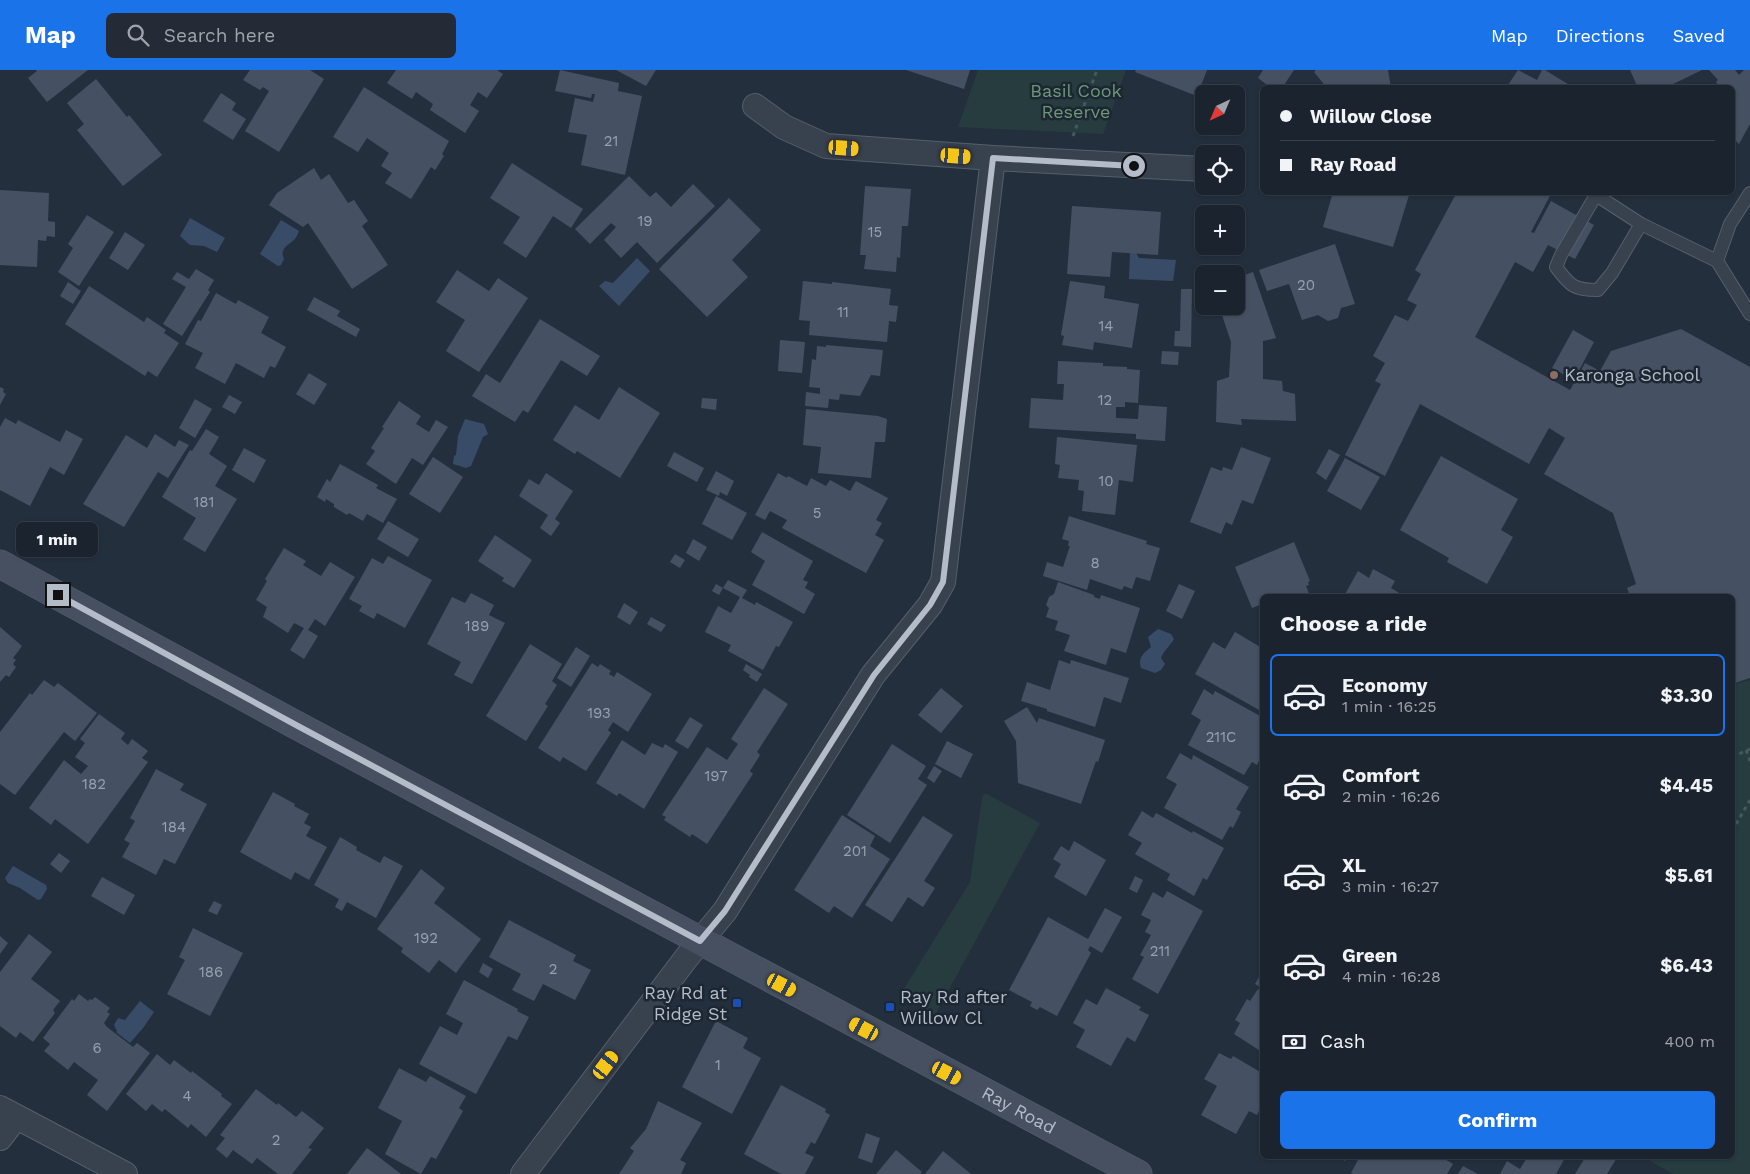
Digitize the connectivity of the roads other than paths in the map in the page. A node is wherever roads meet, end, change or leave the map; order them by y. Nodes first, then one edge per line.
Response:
1 (755, 106) dead end
2 (993, 158) junction
3 (1195, 169) edge
4 (1750, 193) edge
5 (1641, 224) junction
6 (1717, 261) junction
7 (1750, 314) edge
8 (0, 564) edge
9 (700, 941) junction
10 (8, 1112) edge
11 (0, 1138) edge
12 (125, 1174) edge
13 (523, 1174) edge
14 (1138, 1174) edge

1 - 2 street
2 - 3 street
2 - 9 street
4 - 6 lane
5 - 5 lane
5 - 6 lane
6 - 7 lane
8 - 9 street, Ray Road
9 - 13 street
9 - 14 street, Ray Road
10 - 11 street
10 - 12 street

